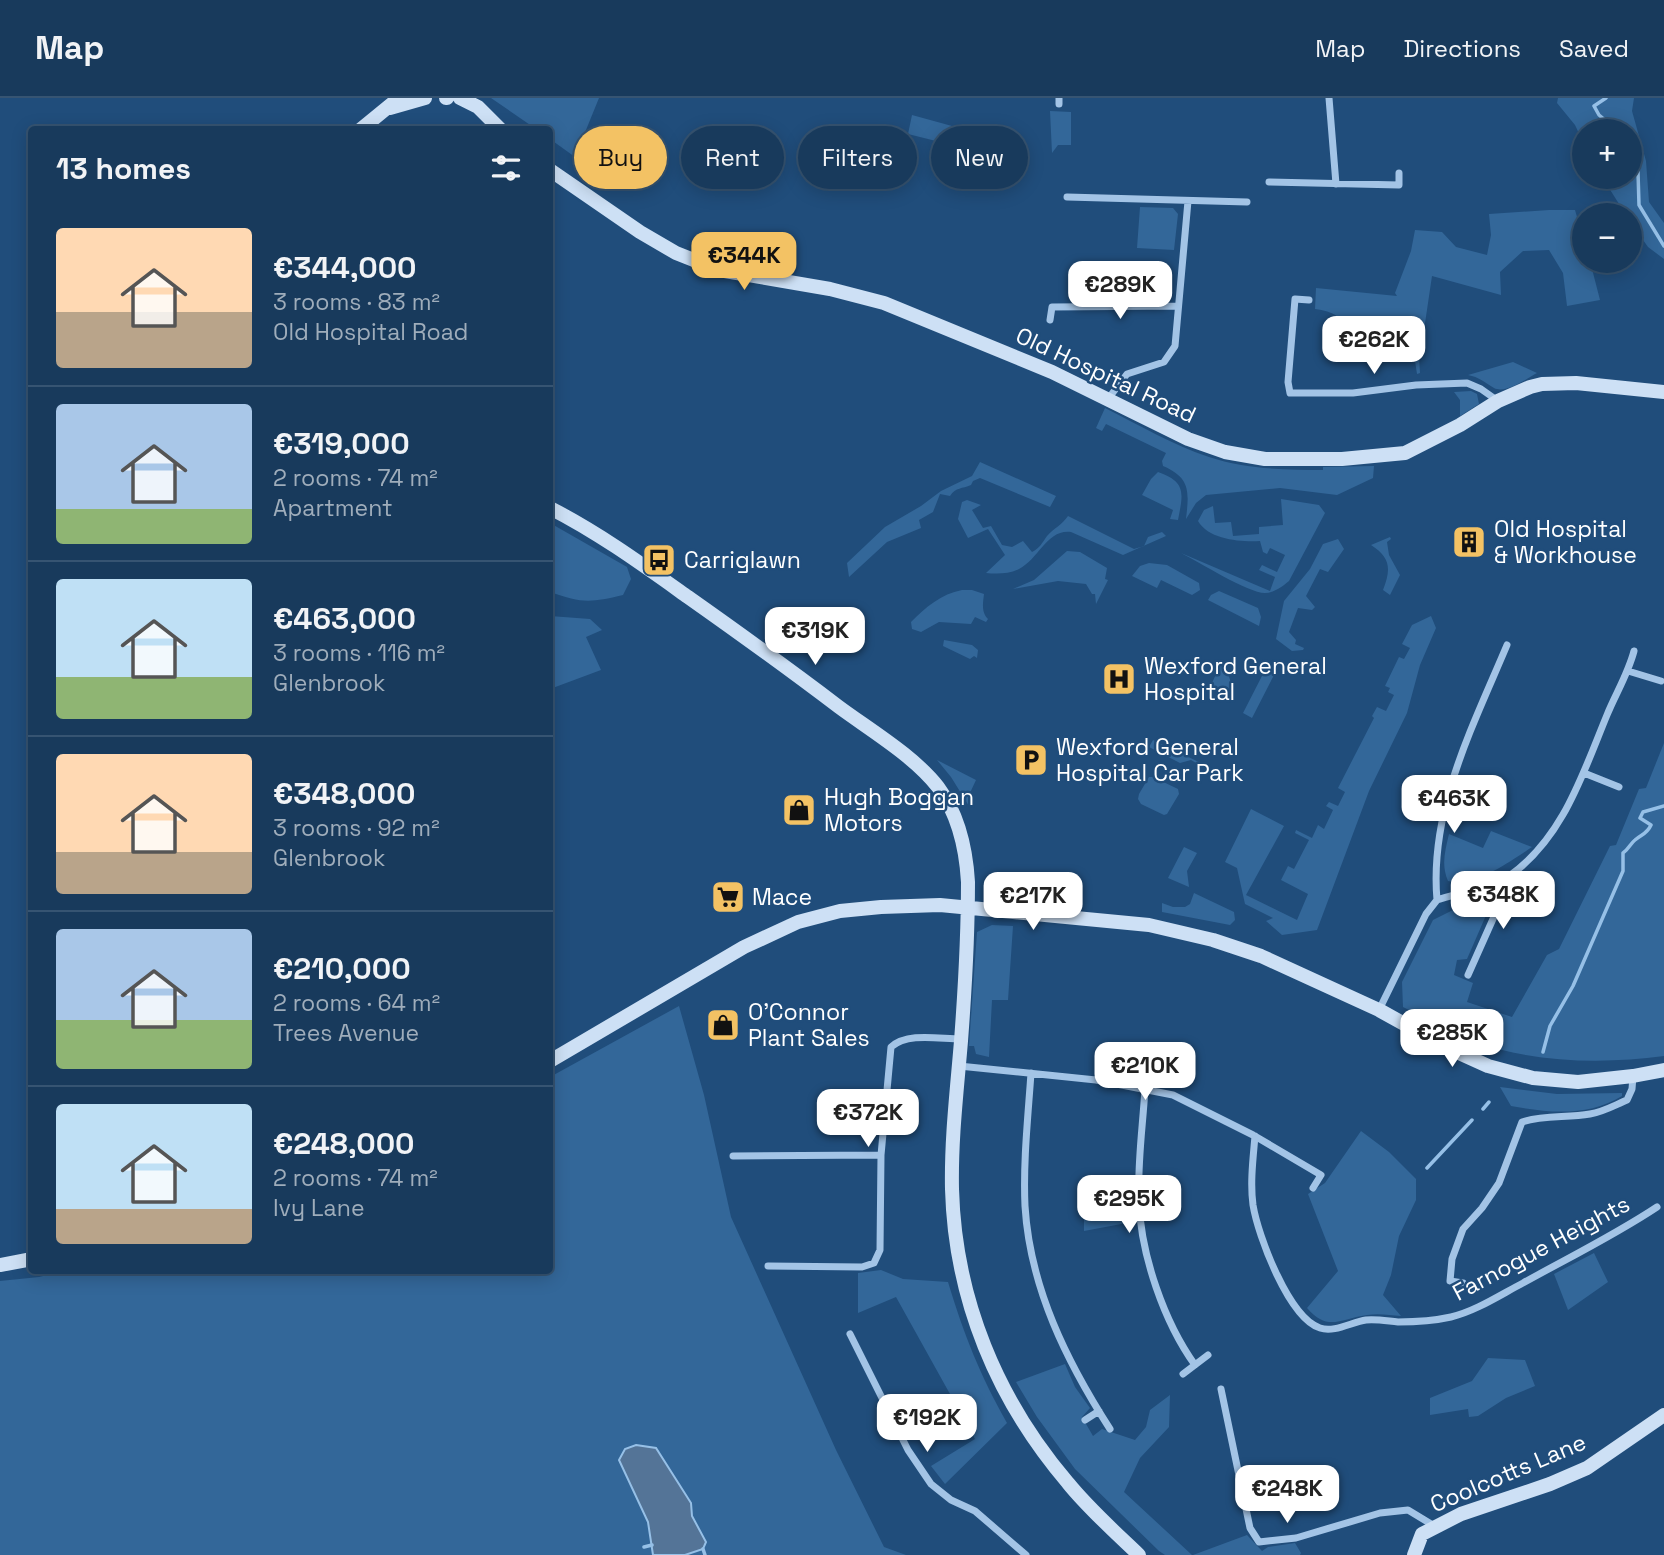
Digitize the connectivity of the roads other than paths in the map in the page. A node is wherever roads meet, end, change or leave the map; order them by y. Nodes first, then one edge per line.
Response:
1 (399, 98) edge
2 (425, 98) edge
3 (460, 98) edge
4 (1329, 98) edge
5 (477, 102) edge
6 (386, 109) junction
7 (365, 126) edge
8 (498, 126) edge
9 (553, 172) edge
10 (1399, 173) dead end
11 (1269, 182) dead end
12 (1336, 184) junction
13 (1067, 197) dead end
14 (1188, 201) junction
15 (1247, 202) dead end
16 (1308, 300) dead end
17 (1178, 306) junction
18 (1049, 320) dead end
19 (1664, 392) edge
20 (1108, 398) junction
21 (1498, 401) junction
22 (553, 510) edge
23 (1507, 646) dead end
24 (1634, 651) dead end
25 (1628, 671) junction
26 (1661, 681) dead end
27 (1584, 773) junction
28 (1619, 787) dead end
29 (1507, 878) junction
30 (1437, 900) junction
31 (968, 907) junction
32 (1468, 975) dead end
33 (1379, 1010) junction
34 (961, 1040) junction
35 (553, 1059) edge
36 (959, 1066) junction
37 (1664, 1070) edge
38 (1031, 1073) junction
39 (1633, 1076) junction
40 (1145, 1088) junction
41 (1255, 1136) junction
42 (881, 1155) junction
43 (733, 1156) dead end
44 (1313, 1188) dead end
45 (1657, 1207) dead end
46 (28, 1260) edge
47 (0, 1265) edge
48 (768, 1266) dead end
49 (1463, 1283) dead end
50 (850, 1334) dead end
51 (1208, 1355) dead end
52 (1195, 1365) junction
53 (1182, 1374) dead end
54 (1221, 1389) dead end
55 (1099, 1411) junction
56 (1664, 1415) edge
57 (1085, 1420) dead end
58 (1110, 1429) dead end
59 (1437, 1527) junction
60 (1026, 1555) edge
61 (1139, 1555) edge
62 (1414, 1555) edge

1 - 6 street
2 - 6 street
3 - 5 street
4 - 12 street
5 - 8 street
6 - 7 street
9 - 20 street, Old Hospital Road
10 - 12 street
11 - 12 street
13 - 14 street
14 - 15 street
14 - 17 street
16 - 21 street
17 - 18 street
17 - 20 street
19 - 21 street, Old Hospital Road
20 - 21 street, Old Hospital Road
22 - 31 street
23 - 30 street
24 - 25 street
25 - 26 street
25 - 27 street
27 - 28 street
27 - 29 street
29 - 30 street
29 - 32 street
30 - 33 street
31 - 33 street
31 - 34 street
31 - 35 street
33 - 39 street
34 - 36 street
34 - 42 street
36 - 38 street
36 - 61 street
37 - 39 street
38 - 40 street
38 - 55 street
39 - 49 street
40 - 41 street
40 - 52 street
41 - 44 street
41 - 45 street, Farnogue Heights
42 - 43 street
42 - 48 street
46 - 47 street
50 - 60 street
51 - 52 street
52 - 53 street
54 - 59 street
55 - 57 street
55 - 58 street
56 - 59 street, Coolcotts Lane
59 - 62 street, Coolcotts Lane

